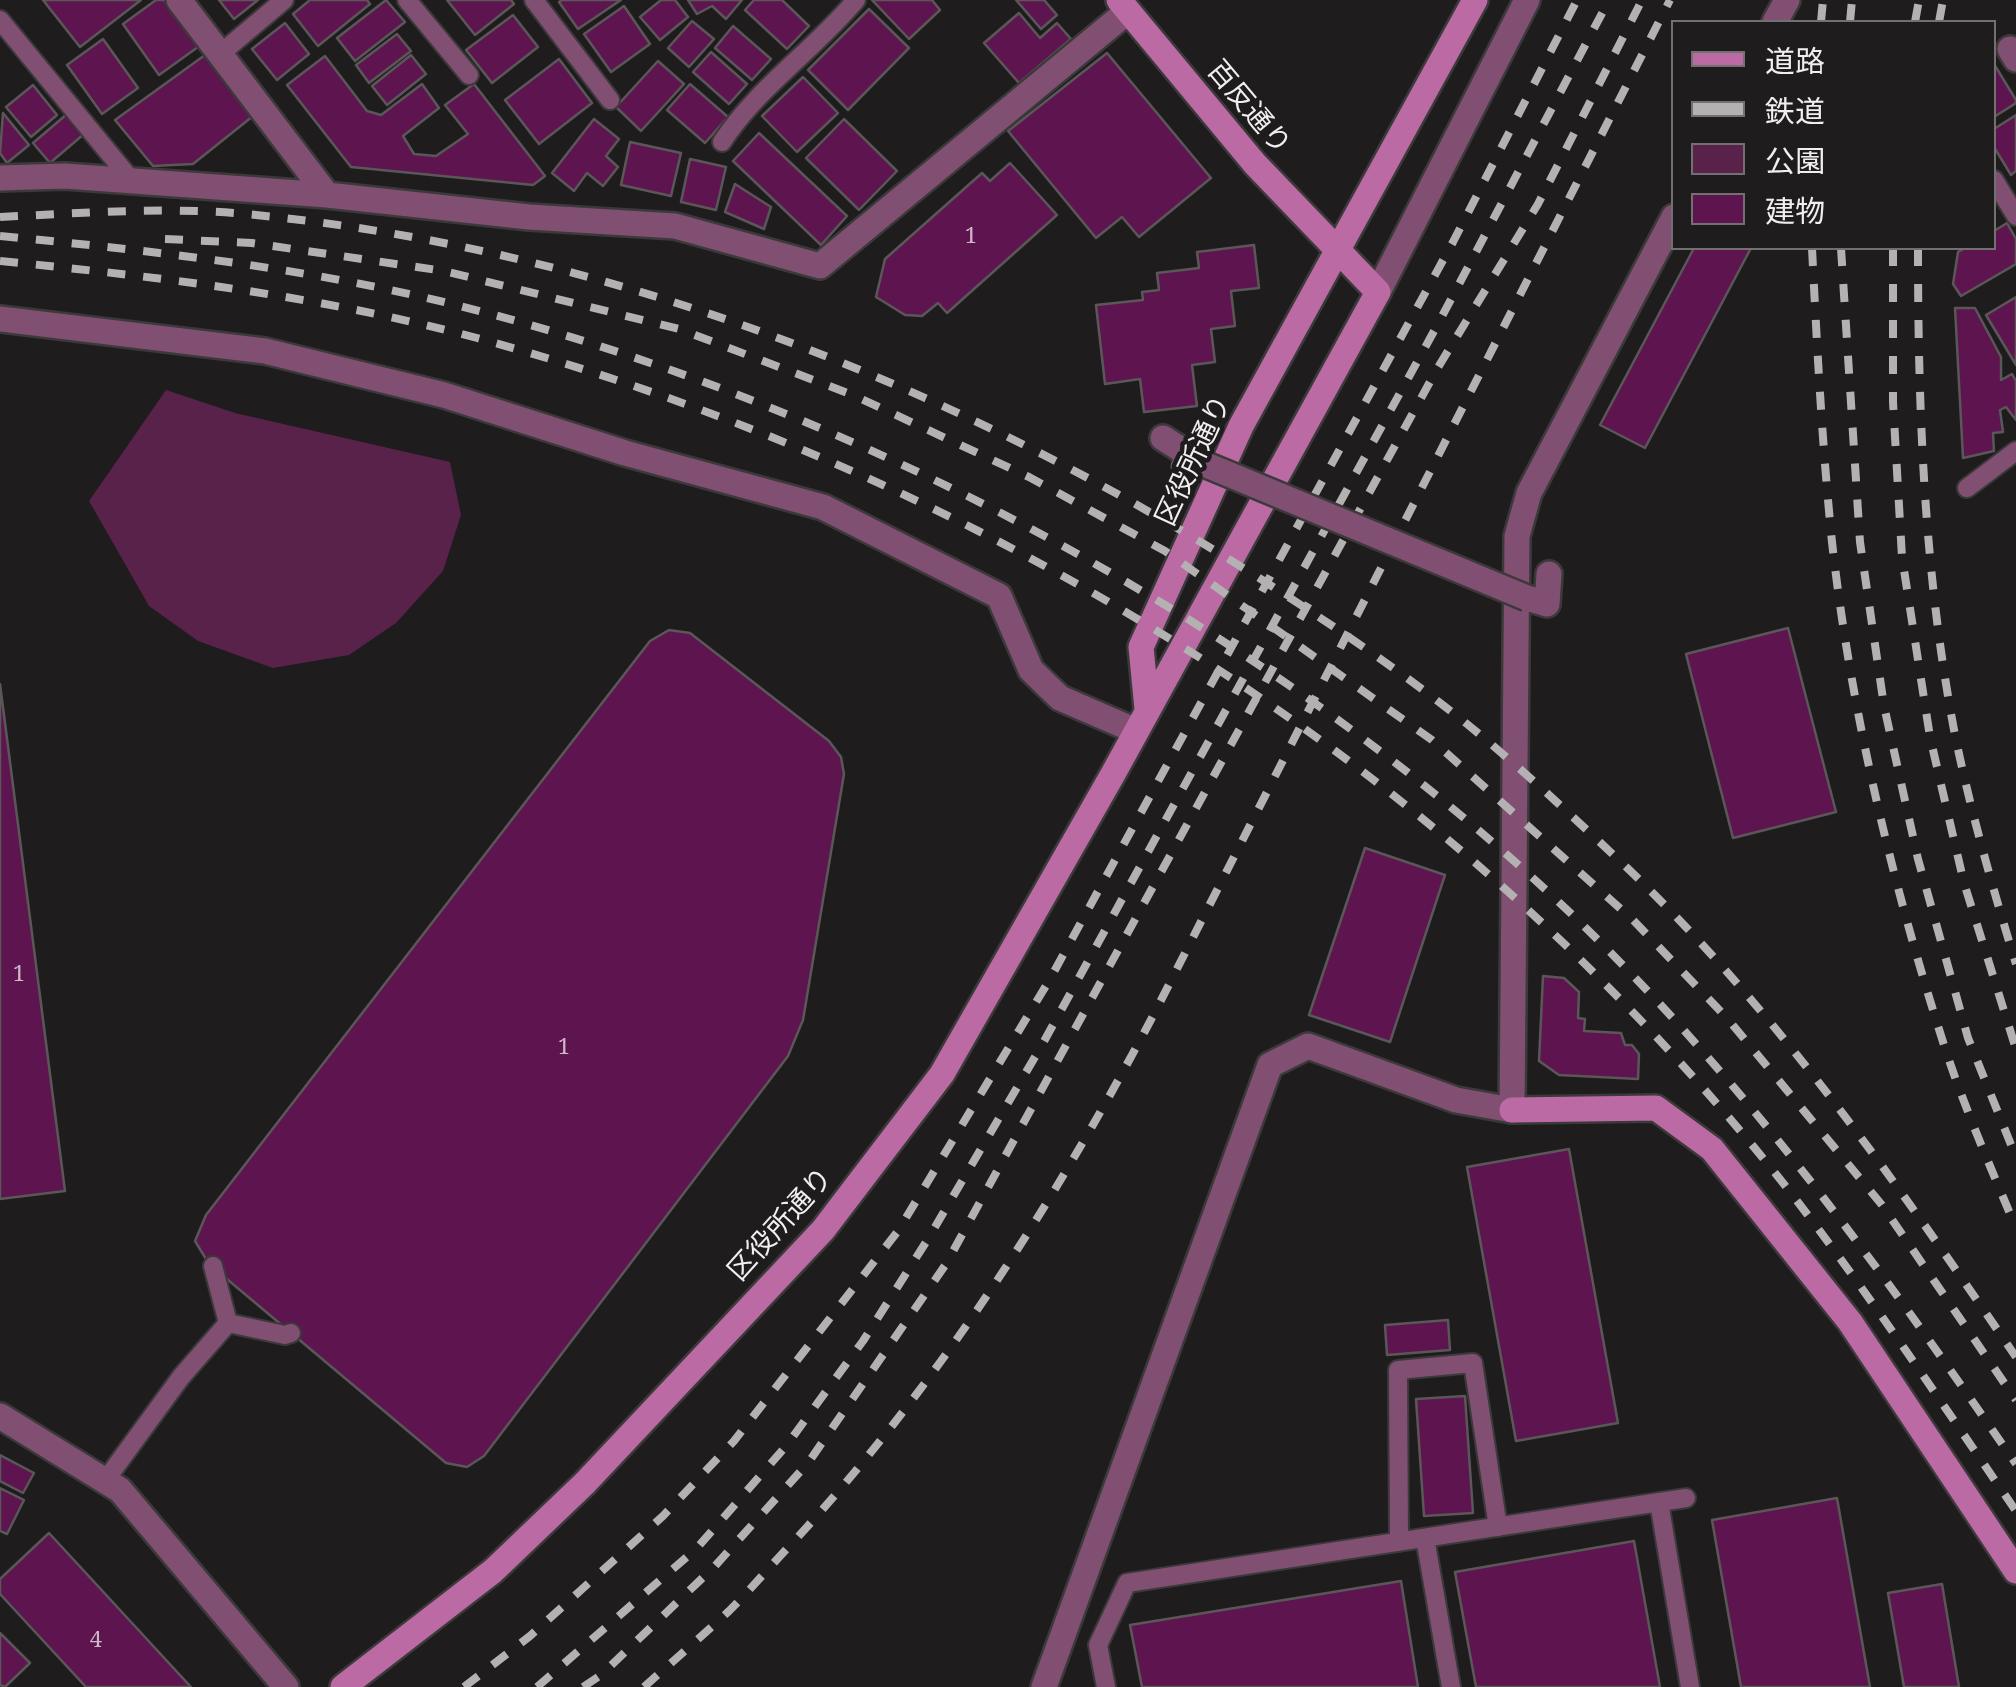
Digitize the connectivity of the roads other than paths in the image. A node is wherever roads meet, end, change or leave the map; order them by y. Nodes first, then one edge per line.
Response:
1 (179, 0) edge
2 (284, 0) edge
3 (407, 0) edge
4 (534, 0) edge
5 (856, 0) edge
6 (1475, 0) edge
7 (1528, 0) edge
8 (1124, 5) edge
9 (0, 20) edge
10 (220, 54) junction
11 (469, 75) dead end
12 (610, 100) dead end
13 (722, 142) dead end
14 (0, 178) edge
15 (132, 181) junction
16 (1996, 183) edge
17 (327, 195) junction
18 (2016, 216) edge
19 (1671, 223) edge
20 (1336, 250) junction
21 (1378, 292) junction
22 (0, 319) edge
23 (1164, 438) dead end
24 (2016, 451) edge
25 (1966, 488) dead end
26 (1548, 574) dead end
27 (1142, 720) junction
28 (1512, 1110) junction
29 (213, 1266) dead end
30 (228, 1323) junction
31 (291, 1333) dead end
32 (0, 1416) edge
33 (105, 1481) junction
34 (1686, 1498) dead end
35 (1659, 1502) junction
36 (1498, 1526) junction
37 (1425, 1538) junction
38 (1399, 1542) junction
39 (2016, 1571) edge
40 (286, 1687) edge
41 (344, 1687) edge
42 (1044, 1687) edge
43 (1106, 1687) edge
44 (1451, 1687) edge
45 (1690, 1687) edge

1 - 10 street
2 - 10 lane
3 - 11 lane
4 - 12 lane
5 - 13 lane
6 - 20 street, 区役所通り
7 - 21 street
8 - 17 street
8 - 20 street, 百反通り
9 - 15 lane
10 - 17 street
14 - 15 street
15 - 17 street
16 - 18 lane
19 - 28 street
20 - 21 street, 百反通り
20 - 27 street, 区役所通り
21 - 27 street, 区役所通り
22 - 27 street
23 - 26 street, bridge
24 - 25 lane
27 - 41 street, 区役所通り
28 - 39 street
28 - 42 street
29 - 30 lane
30 - 31 lane
30 - 33 lane
32 - 33 street
33 - 40 street
34 - 35 lane
35 - 36 lane
35 - 45 lane
36 - 37 lane
36 - 38 lane
37 - 38 lane
37 - 44 lane
38 - 43 lane

